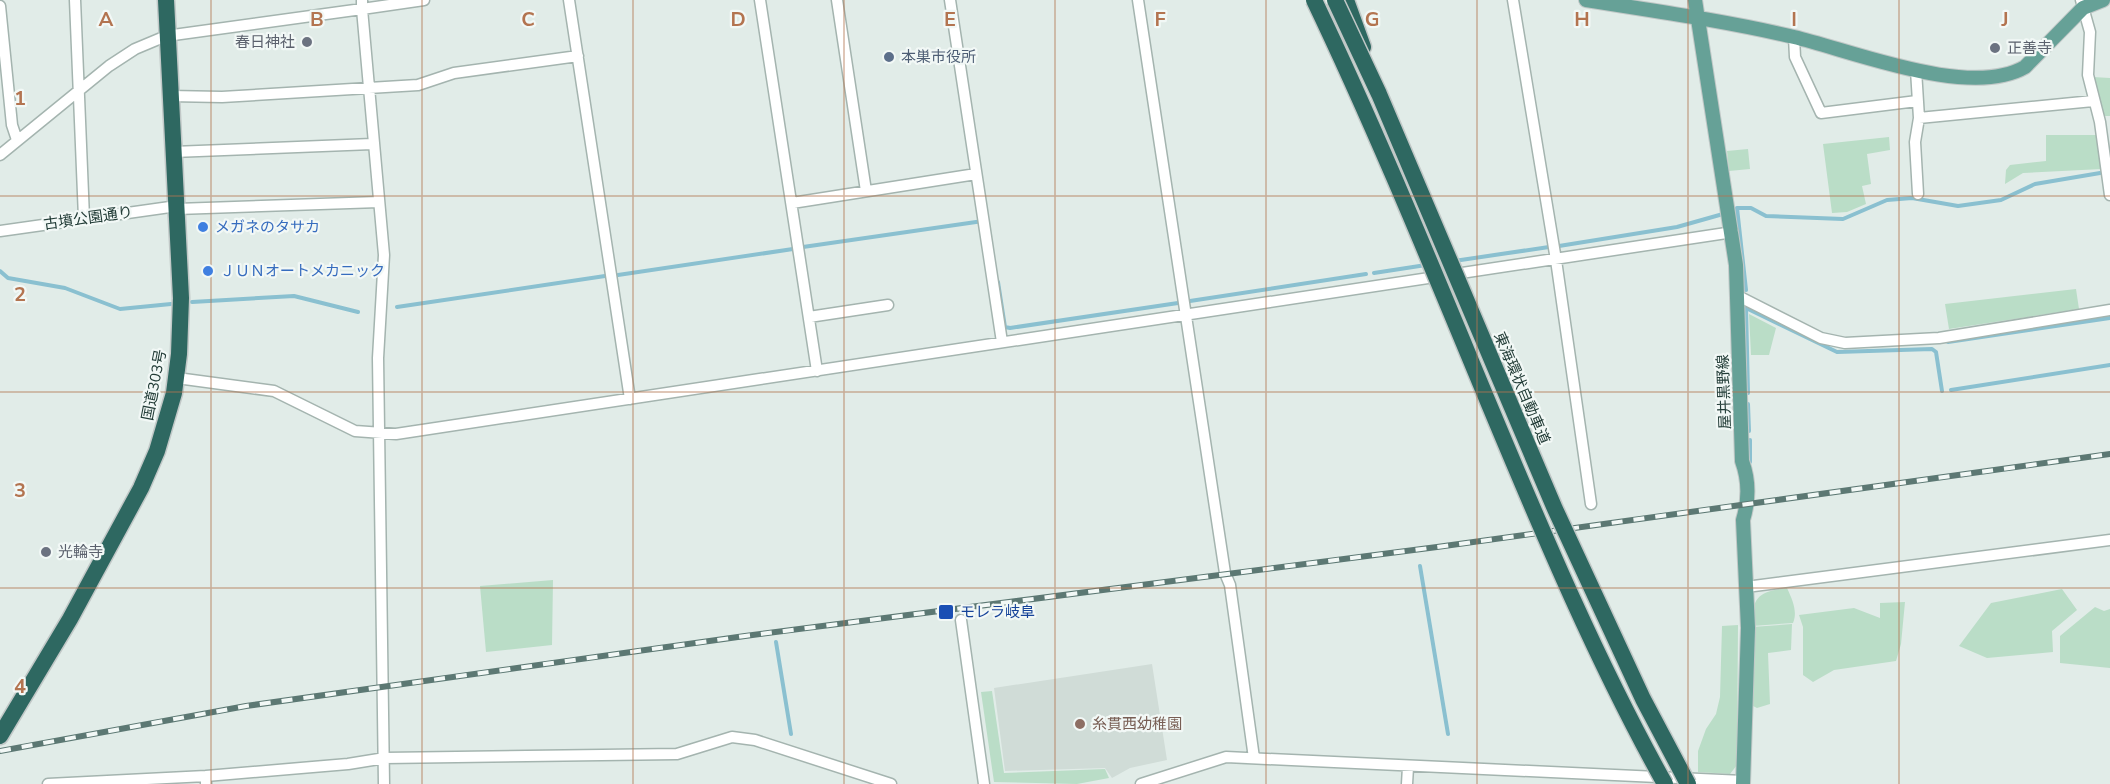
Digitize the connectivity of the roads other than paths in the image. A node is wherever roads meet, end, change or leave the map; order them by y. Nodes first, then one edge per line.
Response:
1 (75, 0) edge
2 (166, 0) edge
3 (424, 0) edge
4 (569, 0) edge
5 (760, 0) edge
6 (837, 0) edge
7 (950, 0) edge
8 (1138, 0) edge
9 (1314, 0) edge
10 (1335, 0) edge
11 (1346, 0) edge
12 (1513, 0) edge
13 (1586, 0) edge
14 (1695, 0) edge
15 (2103, 0) edge
16 (2082, 4) edge
17 (362, 5) edge
18 (0, 6) edge
19 (1699, 20) junction
20 (166, 36) junction
21 (1794, 37) junction
22 (578, 57) junction
23 (1916, 70) junction
24 (368, 87) junction
25 (78, 90) junction
26 (1379, 94) junction
27 (170, 96) junction
28 (1917, 101) junction
29 (2093, 101) junction
30 (1919, 118) junction
31 (17, 140) junction
32 (372, 144) junction
33 (173, 152) junction
34 (0, 155) edge
35 (976, 174) junction
36 (866, 191) junction
37 (1918, 194) dead end
38 (2110, 195) edge
39 (379, 202) junction
40 (792, 203) junction
41 (177, 208) junction
42 (84, 218) junction
43 (0, 231) edge
44 (1733, 232) junction
45 (1556, 260) junction
46 (1738, 296) junction
47 (888, 305) dead end
48 (2110, 310) edge
49 (1185, 316) junction
50 (809, 317) junction
51 (1002, 342) junction
52 (817, 372) junction
53 (177, 378) junction
54 (630, 399) junction
55 (379, 434) junction
56 (1592, 504) dead end
57 (2110, 540) edge
58 (1746, 587) junction
59 (960, 620) dead end
60 (0, 736) edge
61 (385, 758) junction
62 (1254, 758) junction
63 (1408, 767) junction
64 (206, 780) edge
65 (1659, 781) edge
66 (1743, 782) edge
67 (48, 784) edge
68 (384, 784) edge
69 (891, 784) edge
70 (984, 784) edge
71 (1141, 784) edge
72 (1407, 784) edge
73 (1688, 784) edge

1 - 25 street
2 - 20 highway, 国道303号
3 - 17 street
4 - 22 street
5 - 40 street
6 - 36 street
7 - 35 street
8 - 49 street
9 - 65 highway, bridge
10 - 26 highway, 東海環状自動車道, bridge
11 - 26 highway, bridge
12 - 45 street
13 - 19 main road
14 - 19 main road, 屋井黒野線
15 - 16 main road
16 - 23 main road
16 - 29 street
17 - 20 street
17 - 24 street
18 - 31 street
19 - 21 main road
19 - 44 main road, 屋井黒野線
20 - 25 street
20 - 27 highway, 国道303号
21 - 23 main road
21 - 28 street
22 - 24 street
22 - 54 street
23 - 28 street
24 - 27 street
24 - 32 street
25 - 31 street
25 - 42 street
26 - 73 highway, 東海環状自動車道, bridge
27 - 33 highway, 国道303号
28 - 30 street
29 - 30 street
29 - 38 street
30 - 37 street
31 - 34 street
32 - 33 street
32 - 39 street
33 - 41 highway, 国道303号
35 - 36 street
35 - 51 street
36 - 40 street
39 - 41 street, 古墳公園通り
39 - 55 street
40 - 50 street
41 - 42 street, 古墳公園通り
41 - 53 highway, 国道303号
42 - 43 street, 古墳公園通り
44 - 45 street
44 - 46 main road, 屋井黒野線
45 - 49 street
45 - 56 street
46 - 48 street
46 - 58 main road, 屋井黒野線
47 - 50 street
49 - 51 street
49 - 62 street
50 - 52 street
51 - 52 street
52 - 54 street
53 - 55 street
53 - 60 highway, 国道303号
54 - 55 street
55 - 61 street
57 - 58 street
58 - 66 main road, 屋井黒野線
59 - 70 street
61 - 64 street
61 - 68 street
61 - 69 street
62 - 63 street
62 - 71 street
63 - 65 street
63 - 72 street
64 - 67 street
65 - 66 street

